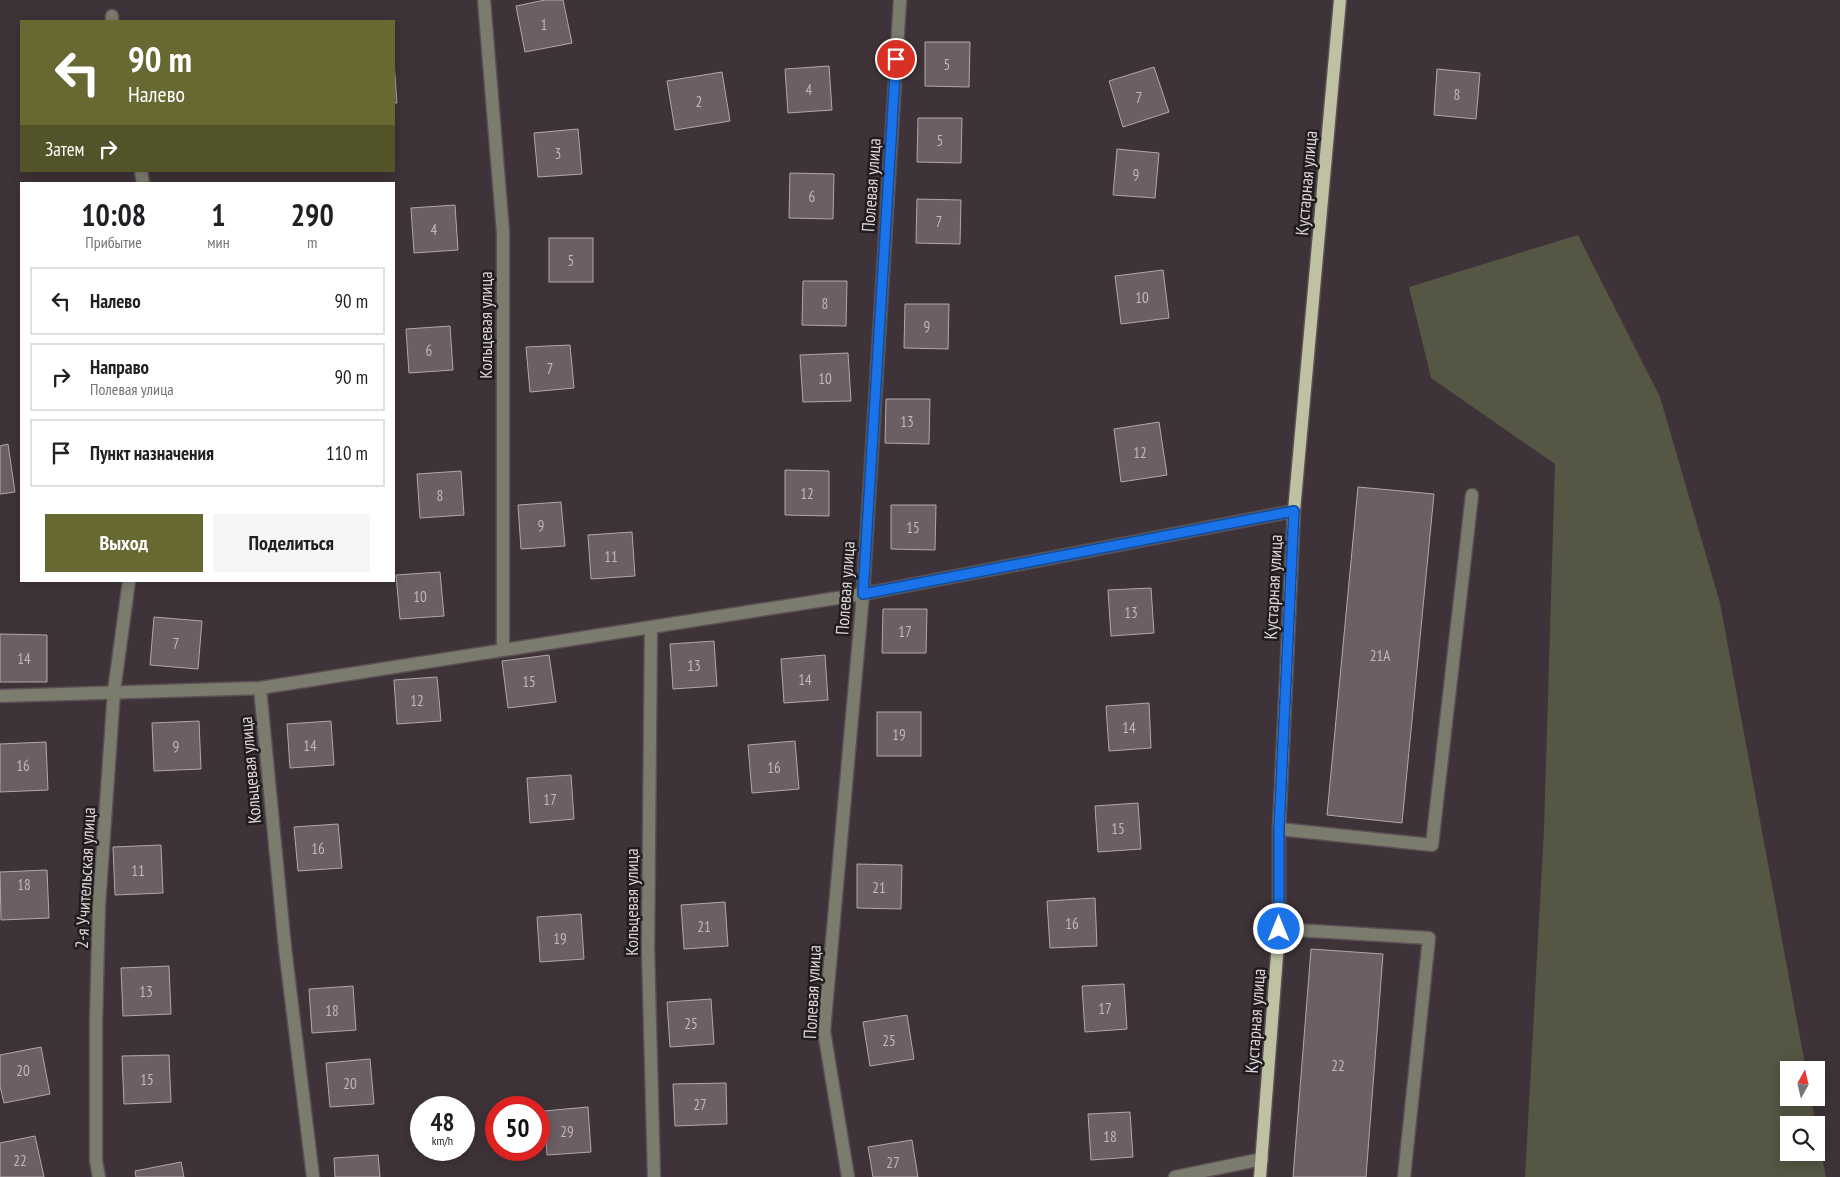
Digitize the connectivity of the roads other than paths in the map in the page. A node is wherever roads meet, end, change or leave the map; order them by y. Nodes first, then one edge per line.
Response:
1 (484, 0) edge
2 (900, 0) edge
3 (1340, 0) edge
4 (1472, 495) dead end
5 (1294, 511) junction
6 (129, 582) edge
7 (863, 594) junction
8 (651, 627) junction
9 (503, 650) junction
10 (260, 688) junction
11 (114, 691) junction
12 (0, 696) edge
13 (1279, 829) junction
14 (1279, 929) junction
15 (1262, 1159) junction
16 (99, 1177) edge
17 (312, 1177) edge
18 (654, 1177) edge
19 (848, 1177) edge
20 (1176, 1177) edge
21 (1260, 1177) edge
22 (1404, 1177) edge

1 - 9 street, Кольцевая улица
2 - 7 street, Полевая улица
3 - 5 main road, Кустарная улица
4 - 13 street
5 - 7 street
5 - 13 main road, Кустарная улица
6 - 11 street, 2-я Учительская улица
7 - 8 street
7 - 19 street, Полевая улица
8 - 9 street
8 - 18 street, Кольцевая улица
9 - 10 street
10 - 11 street
10 - 17 street, Кольцевая улица
11 - 12 street
11 - 16 street, 2-я Учительская улица
13 - 14 main road, Кустарная улица
14 - 15 main road, Кустарная улица
14 - 22 street
15 - 20 street
15 - 21 main road, Кустарная улица

